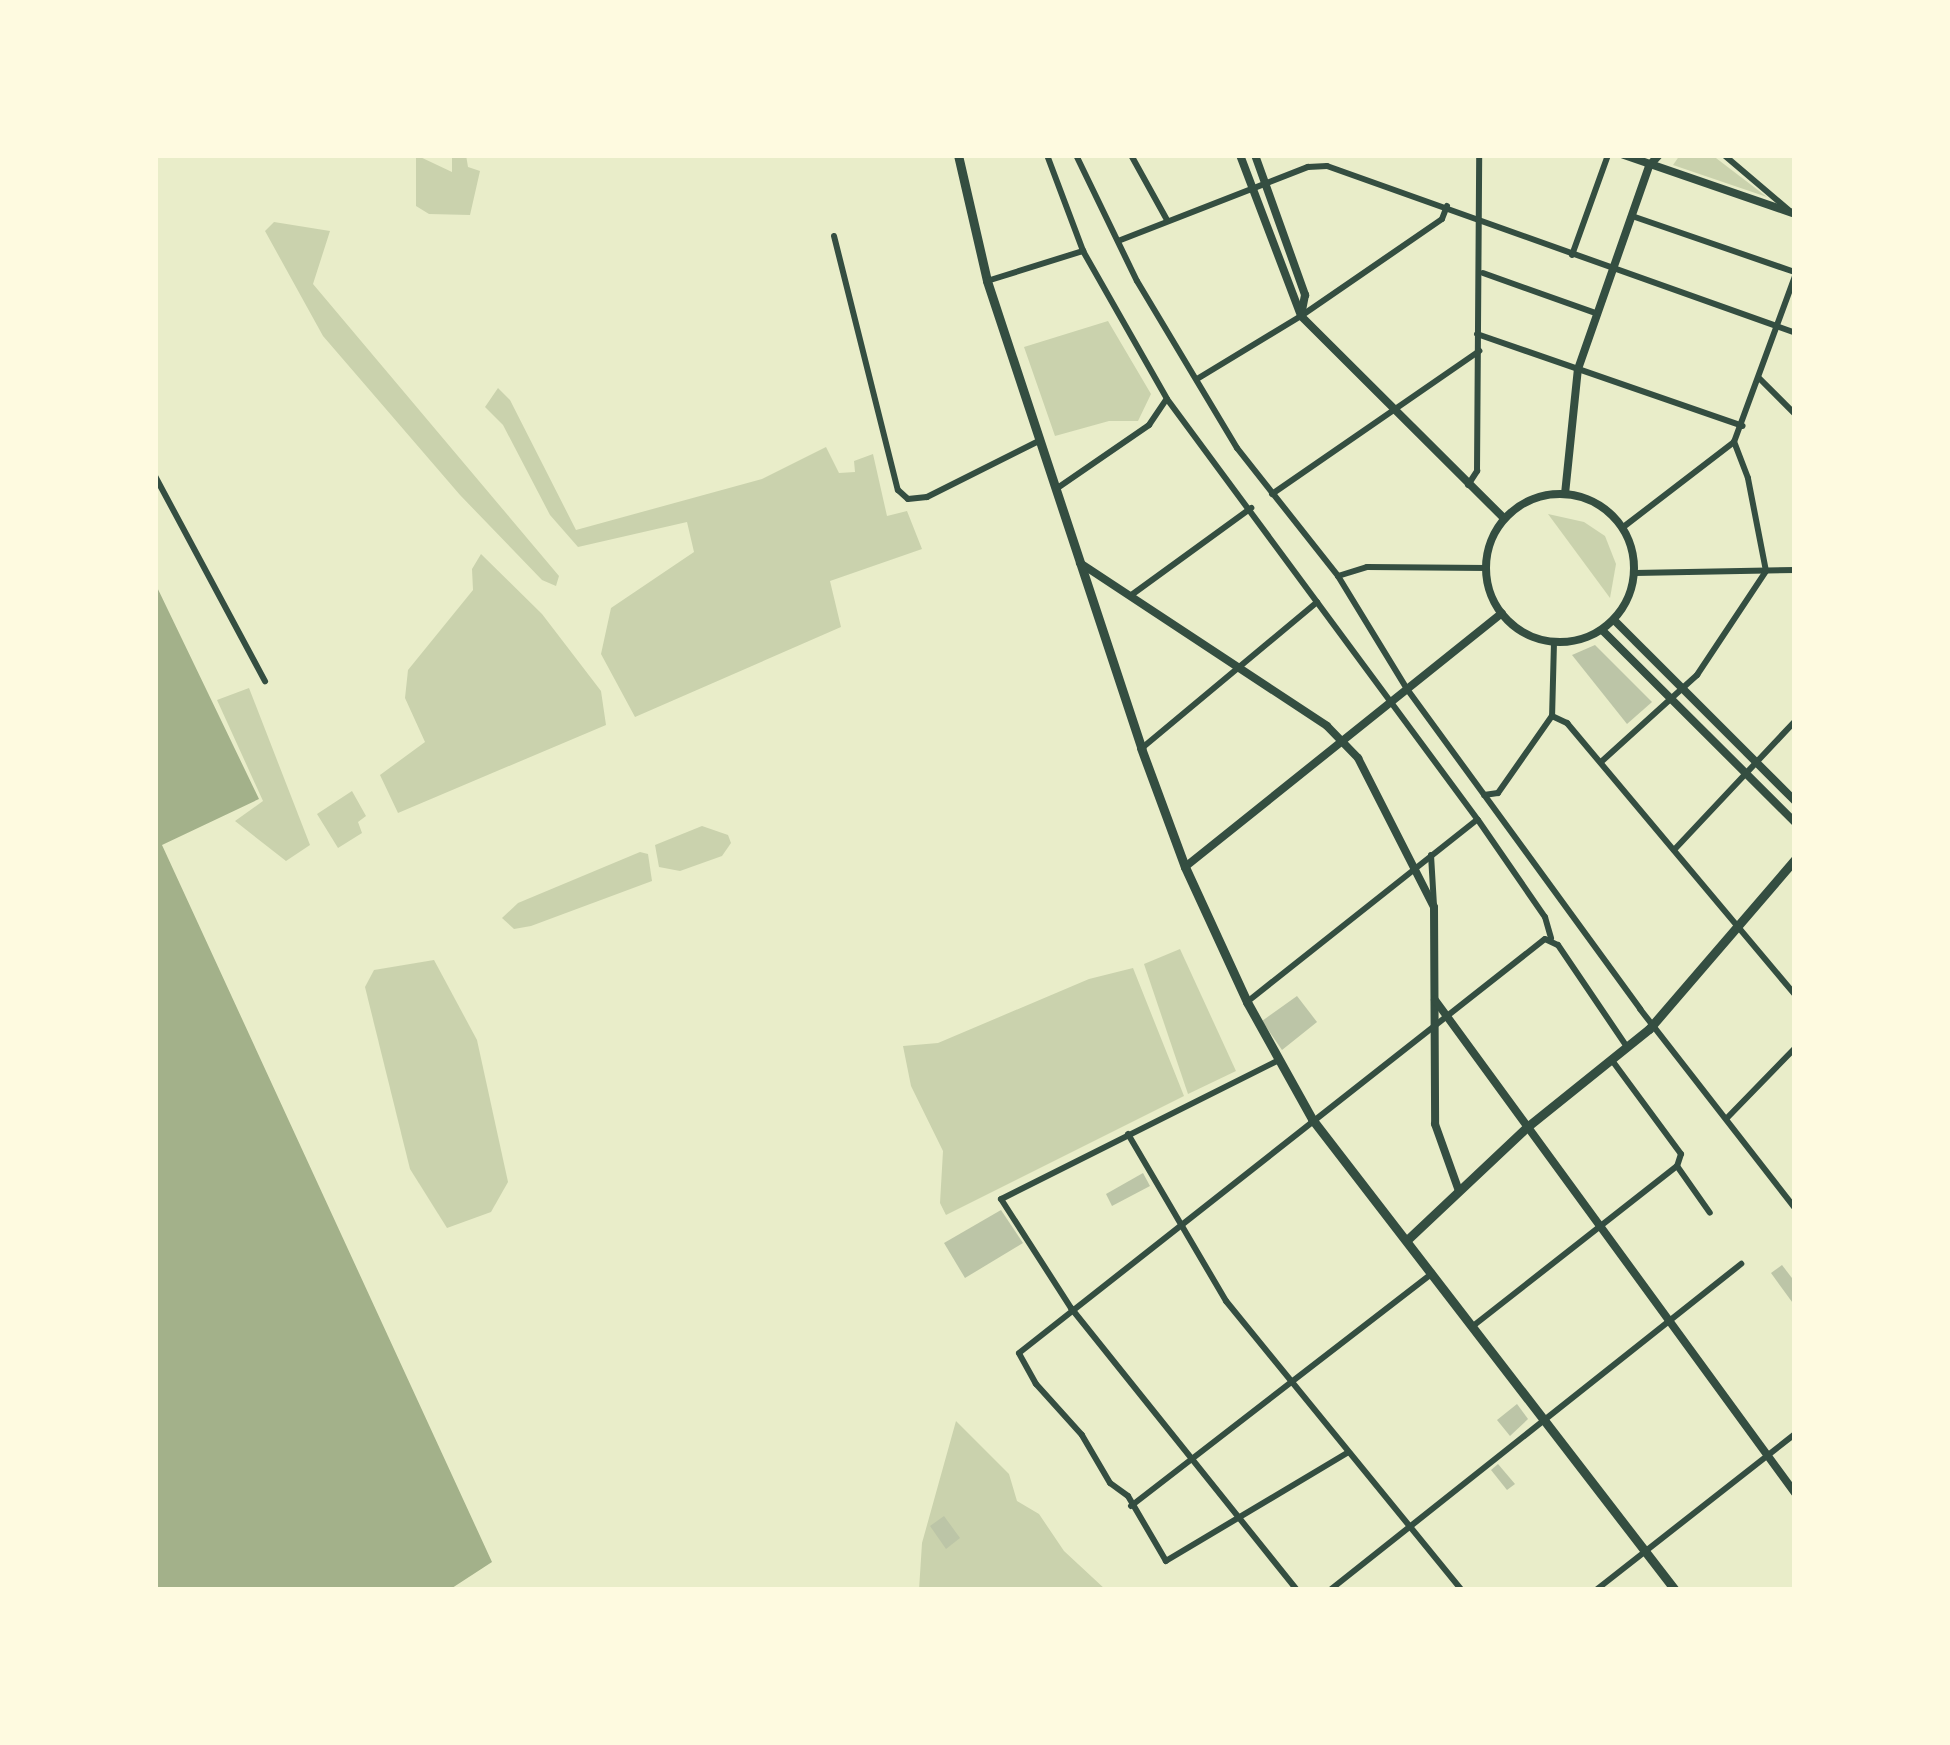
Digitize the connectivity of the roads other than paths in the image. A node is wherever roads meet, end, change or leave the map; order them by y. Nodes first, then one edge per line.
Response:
1 (958, 155) edge
2 (1047, 155) edge
3 (1076, 155) edge
4 (1131, 155) edge
5 (1240, 155) edge
6 (1255, 155) edge
7 (1479, 155) edge
8 (1608, 155) edge
9 (1624, 155) edge
10 (1659, 155) edge
11 (1724, 155) edge
12 (1649, 166) junction
13 (1266, 182) junction
14 (1252, 189) junction
15 (1448, 206) junction
16 (1794, 214) edge
17 (1632, 216) junction
18 (1166, 220) junction
19 (1477, 221) junction
20 (834, 236) dead end
21 (1118, 242) junction
22 (1082, 251) junction
23 (1572, 255) junction
24 (1612, 268) junction
25 (1482, 273) junction
26 (1795, 274) edge
27 (988, 282) junction
28 (1598, 314) junction
29 (1301, 316) junction
30 (1776, 327) junction
31 (1795, 333) edge
32 (1476, 334) junction
33 (1480, 351) junction
34 (1578, 368) junction
35 (1759, 378) junction
36 (1197, 379) junction
37 (1167, 399) junction
38 (1390, 410) junction
39 (1795, 414) edge
40 (1742, 426) junction
41 (1039, 440) junction
42 (1734, 442) junction
43 (155, 476) edge
44 (1468, 486) junction
45 (1056, 489) junction
46 (1272, 494) junction
47 (1565, 494) junction
48 (1250, 508) junction
49 (1503, 518) junction
50 (1622, 528) junction
51 (1080, 563) junction
52 (1486, 568) junction
53 (1795, 570) edge
54 (1766, 571) junction
55 (1635, 572) junction
56 (1338, 576) junction
57 (1130, 596) junction
58 (1317, 602) junction
59 (1502, 613) junction
60 (1614, 620) junction
61 (1602, 630) junction
62 (1554, 642) junction
63 (1235, 669) junction
64 (264, 681) dead end
65 (1407, 690) junction
66 (1682, 690) junction
67 (1672, 700) junction
68 (1390, 702) junction
69 (1552, 716) junction
70 (1795, 721) edge
71 (1346, 741) junction
72 (1141, 748) junction
73 (1756, 762) junction
74 (1600, 763) junction
75 (1747, 772) junction
76 (1484, 795) junction
77 (1795, 801) edge
78 (1478, 820) junction
79 (1795, 822) edge
80 (1674, 850) junction
81 (1431, 855) junction
82 (1795, 859) edge
83 (1185, 867) junction
84 (1413, 867) junction
85 (1434, 907) junction
86 (1736, 925) junction
87 (1551, 938) junction
88 (1795, 996) edge
89 (1434, 998) junction
90 (1247, 1002) junction
91 (1445, 1016) junction
92 (1650, 1020) junction
93 (1433, 1024) junction
94 (1624, 1044) junction
95 (1795, 1048) edge
96 (1610, 1058) junction
97 (1279, 1060) junction
98 (1727, 1118) junction
99 (1312, 1119) junction
100 (1527, 1127) junction
101 (1128, 1134) junction
102 (1677, 1166) junction
103 (1459, 1190) junction
104 (1795, 1208) edge
105 (1710, 1214) dead end
106 (1179, 1222) junction
107 (1601, 1226) junction
108 (1407, 1240) junction
109 (1741, 1264) dead end
110 (1432, 1273) junction
111 (1071, 1308) junction
112 (1668, 1318) junction
113 (1473, 1326) junction
114 (1288, 1382) junction
115 (1541, 1418) junction
116 (1795, 1434) edge
117 (1348, 1452) junction
118 (1766, 1455) junction
119 (1191, 1457) junction
120 (1795, 1493) edge
121 (1131, 1506) junction
122 (1237, 1518) junction
123 (1410, 1525) junction
124 (1644, 1551) junction
125 (1297, 1590) edge
126 (1330, 1590) edge
127 (1462, 1590) edge
128 (1596, 1590) edge
129 (1675, 1590) edge

1 - 27 main road
2 - 22 street
3 - 21 street
4 - 18 street
5 - 14 street
6 - 13 street
7 - 19 street
8 - 23 street
9 - 12 street
10 - 12 street
11 - 16 street
12 - 16 street
12 - 17 street
13 - 14 street
13 - 15 street
13 - 29 street
14 - 18 street
14 - 29 street
15 - 19 street
15 - 29 street
17 - 24 street
17 - 26 street
18 - 21 street
19 - 23 street
19 - 25 street
20 - 41 street
21 - 36 street
22 - 27 street
22 - 37 street
23 - 24 street
24 - 28 street
24 - 30 street
25 - 28 street
25 - 32 street
26 - 30 street
27 - 41 main road
28 - 34 street
29 - 36 street
29 - 38 street
30 - 31 street
30 - 35 street
32 - 33 street
32 - 34 street
33 - 38 street
33 - 44 street
34 - 40 street
34 - 47 street
35 - 39 street
35 - 40 street
36 - 46 street
37 - 45 street
37 - 48 street
38 - 44 street
38 - 46 street
40 - 42 street
41 - 45 main road
42 - 50 street
42 - 54 street
43 - 64 street
44 - 49 street
45 - 51 main road
46 - 56 street
47 - 49 street
47 - 50 street
48 - 57 street
48 - 58 street
49 - 52 street
50 - 55 street
51 - 57 street
51 - 72 main road
52 - 56 street
52 - 59 street
53 - 54 street
54 - 55 street
54 - 66 street
55 - 60 street
56 - 65 street
57 - 63 street
58 - 63 street
58 - 68 street
59 - 62 street
59 - 65 street
60 - 61 street
60 - 66 street
61 - 62 street
61 - 67 street
62 - 69 street
63 - 71 street
63 - 72 street
65 - 68 street
65 - 76 street
66 - 67 street
66 - 73 street
67 - 74 street
67 - 75 street
68 - 71 street
68 - 78 street
69 - 74 street
69 - 76 street
70 - 73 street
71 - 83 street
71 - 84 street
72 - 83 main road
73 - 75 street
73 - 77 street
74 - 80 street
75 - 79 street
75 - 80 street
76 - 92 street
78 - 81 street
78 - 87 street
80 - 86 street
81 - 84 street
81 - 85 street
82 - 86 main road
83 - 90 main road
84 - 85 street
84 - 90 street
85 - 89 street
86 - 88 street
86 - 92 main road
87 - 91 street
87 - 94 street
89 - 91 street
89 - 93 street
90 - 97 main road
91 - 93 street
91 - 100 street
92 - 94 main road
92 - 98 street
93 - 99 street
93 - 103 street
94 - 96 main road
95 - 98 street
96 - 100 main road
96 - 102 street
97 - 99 main road
97 - 101 street
98 - 104 street
99 - 106 street
99 - 108 main road
100 - 103 main road
100 - 107 street
101 - 106 street
101 - 111 street
102 - 105 street
102 - 107 street
103 - 108 main road
106 - 111 street
106 - 114 street
107 - 112 street
107 - 113 street
108 - 110 main road
109 - 112 street
110 - 113 main road
110 - 114 street
111 - 119 street
111 - 121 street
112 - 115 street
112 - 118 street
113 - 115 main road
114 - 117 street
114 - 119 street
115 - 123 street
115 - 124 main road
116 - 118 street
117 - 122 street
117 - 123 street
118 - 120 street
118 - 124 street
119 - 121 street
119 - 122 street
121 - 122 street
122 - 125 street
123 - 126 street
123 - 127 street
124 - 128 street
124 - 129 main road

